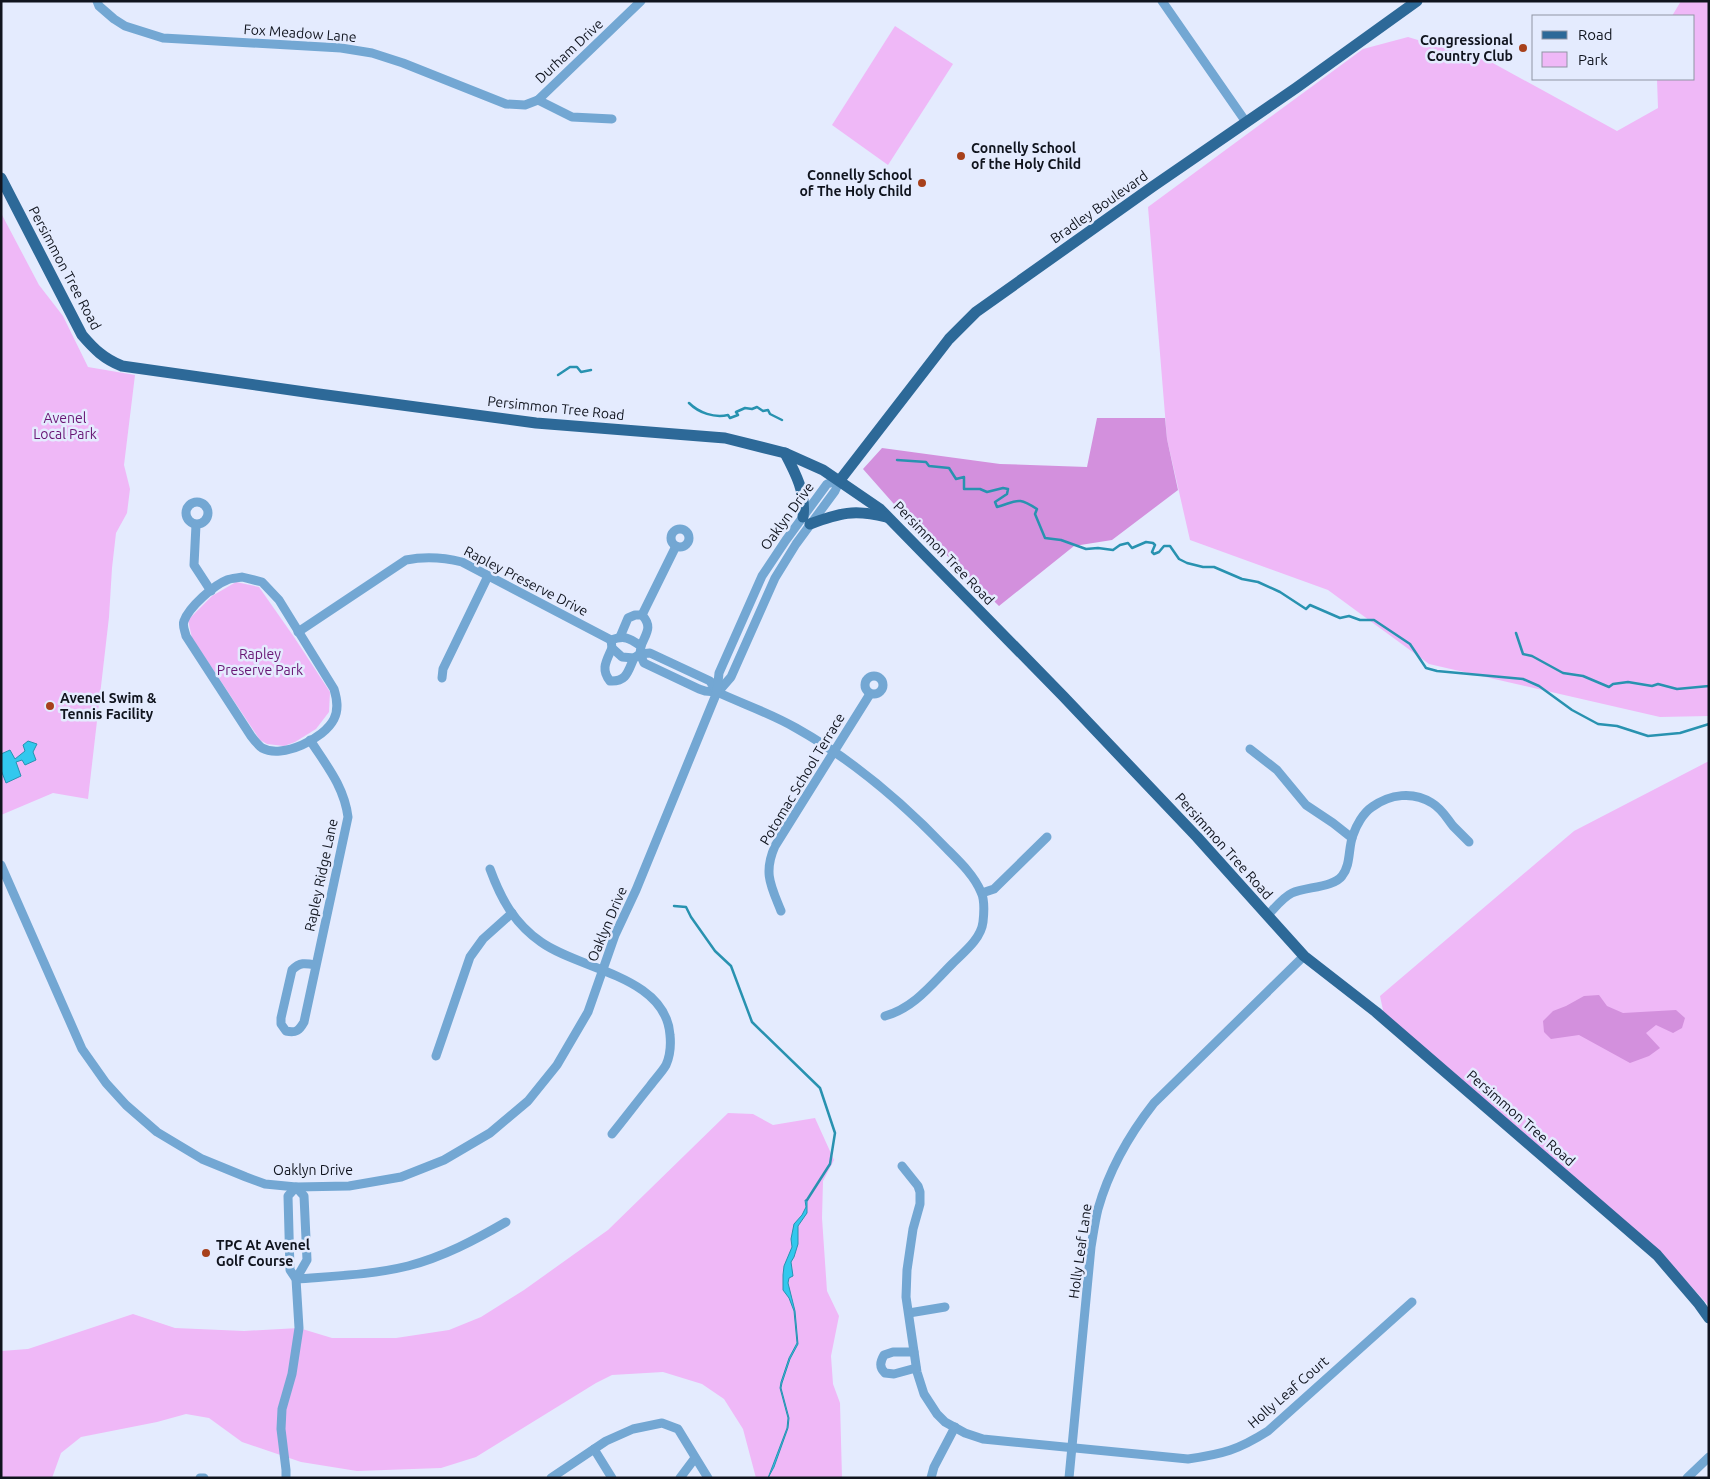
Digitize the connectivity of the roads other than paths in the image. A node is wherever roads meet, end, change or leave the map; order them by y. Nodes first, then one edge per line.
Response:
1 (641, 1) edge
2 (1162, 1) edge
3 (1417, 1) edge
4 (98, 4) edge
5 (538, 100) junction
6 (612, 119) dead end
7 (1246, 122) junction
8 (1, 178) edge
9 (785, 453) junction
10 (840, 480) junction
11 (888, 517) junction
12 (807, 521) junction
13 (196, 525) dead end
14 (676, 546) dead end
15 (488, 576) junction
16 (211, 591) junction
17 (642, 615) junction
18 (298, 632) junction
19 (614, 641) junction
20 (638, 653) junction
21 (442, 678) dead end
22 (717, 692) junction
23 (870, 694) dead end
24 (310, 740) junction
25 (1250, 749) dead end
26 (835, 751) junction
27 (1047, 837) dead end
28 (1352, 838) junction
29 (1469, 842) dead end
30 (1, 865) edge
31 (490, 869) dead end
32 (982, 893) junction
33 (781, 911) dead end
34 (512, 913) junction
35 (1267, 916) junction
36 (1304, 956) junction
37 (316, 965) junction
38 (602, 970) junction
39 (885, 1016) dead end
40 (436, 1056) dead end
41 (612, 1134) dead end
42 (902, 1166) dead end
43 (296, 1187) junction
44 (506, 1222) dead end
45 (296, 1279) junction
46 (1412, 1302) dead end
47 (945, 1307) dead end
48 (908, 1313) junction
49 (1709, 1318) edge
50 (914, 1352) junction
51 (916, 1368) junction
52 (955, 1427) junction
53 (1071, 1447) junction
54 (594, 1449) junction
55 (1709, 1457) edge
56 (696, 1458) junction
57 (286, 1478) edge
58 (551, 1478) edge
59 (612, 1478) edge
60 (680, 1478) edge
61 (708, 1478) edge
62 (931, 1478) edge
63 (1069, 1478) edge
64 (1687, 1478) edge

1 - 5 street, Durham Drive
2 - 7 street
3 - 7 main road, Bradley Boulevard
4 - 5 street, Fox Meadow Lane
5 - 6 street
7 - 10 main road, Bradley Boulevard
8 - 9 main road, Persimmon Tree Road
9 - 10 main road, Persimmon Tree Road
9 - 12 main road
10 - 11 main road, Persimmon Tree Road
10 - 12 street, Oaklyn Drive
11 - 12 main road
11 - 35 main road, Persimmon Tree Road
12 - 22 street, Oaklyn Drive
13 - 16 street
14 - 17 street
15 - 18 street, Rapley Preserve Drive
15 - 19 street, Rapley Preserve Drive
15 - 21 street
16 - 18 street
16 - 24 street
17 - 19 street
17 - 20 street
18 - 24 street
19 - 20 street, Rapley Preserve Drive
19 - 20 street, Rapley Preserve Drive
19 - 20 street
20 - 22 street, Rapley Preserve Drive
22 - 26 street, Rapley Preserve Drive
22 - 38 street, Oaklyn Drive
23 - 26 street, Potomac School Terrace
24 - 37 street, Rapley Ridge Lane
25 - 28 street
26 - 32 street, Rapley Preserve Drive
26 - 33 street, Potomac School Terrace
27 - 32 street
28 - 29 street
28 - 35 street
30 - 43 street, Oaklyn Drive
31 - 34 street
32 - 39 street
34 - 38 street
34 - 40 street
35 - 36 main road, Persimmon Tree Road
36 - 49 main road, Persimmon Tree Road
36 - 53 street, Holly Leaf Lane
37 - 37 street, Rapley Ridge Lane
38 - 41 street
38 - 43 street, Oaklyn Drive
42 - 48 street, Holly Leaf Court
43 - 45 street
43 - 45 street
44 - 45 street
45 - 57 street
46 - 53 street, Holly Leaf Court
47 - 48 street
48 - 50 street, Holly Leaf Court
50 - 51 street, Holly Leaf Court
50 - 51 street
51 - 52 street, Holly Leaf Court
52 - 53 street, Holly Leaf Court
52 - 62 street
53 - 63 street, Holly Leaf Lane
54 - 56 street
54 - 58 street
54 - 59 street
55 - 64 street
56 - 60 street
56 - 61 street

